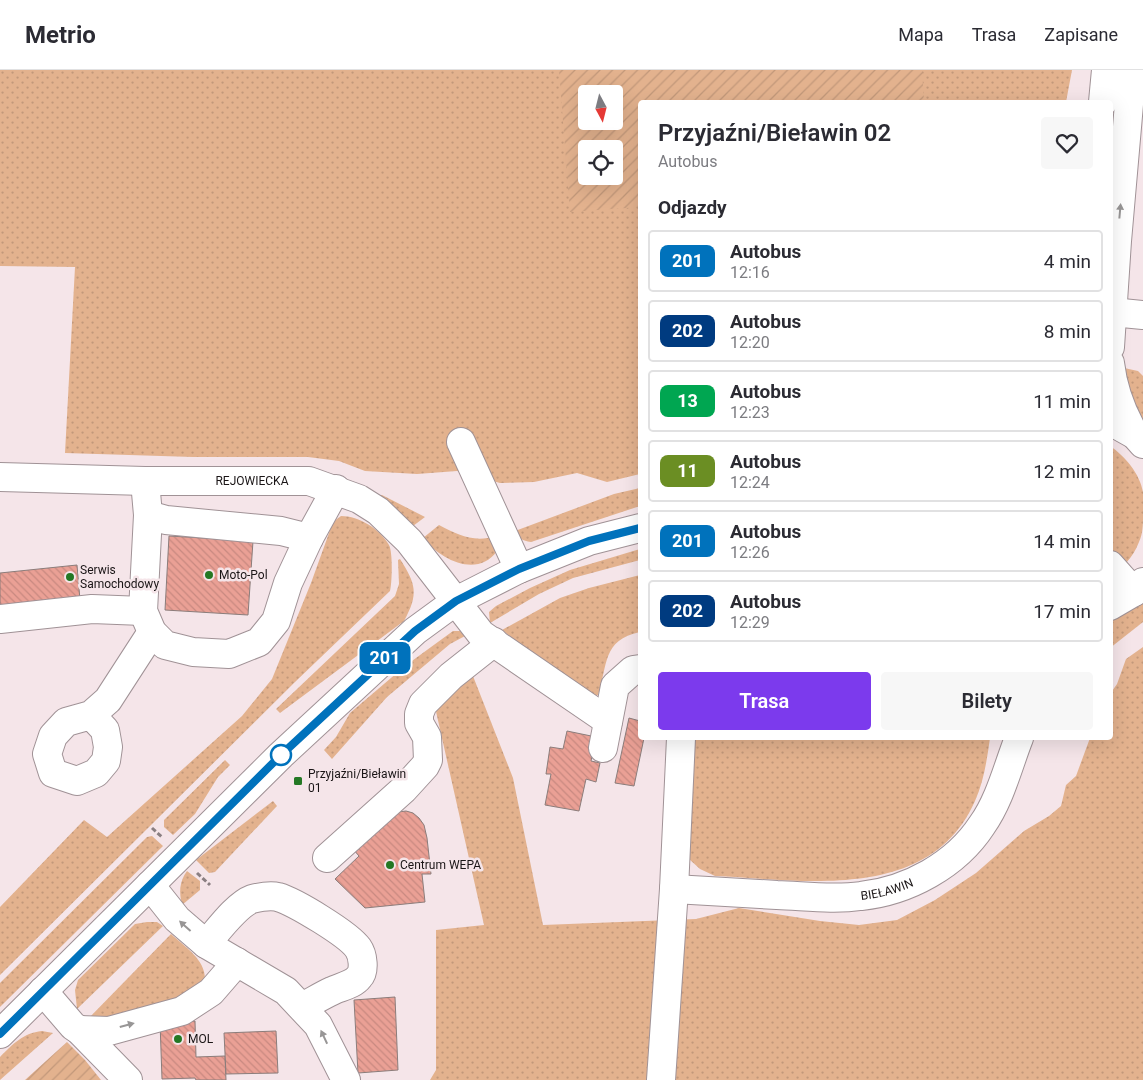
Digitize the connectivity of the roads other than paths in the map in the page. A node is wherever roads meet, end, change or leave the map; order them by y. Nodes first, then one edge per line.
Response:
1 (1119, 72) edge
2 (1104, 100) edge
3 (1113, 278) edge
4 (1113, 312) edge
5 (1143, 315) edge
6 (1113, 379) edge
7 (1113, 423) edge
8 (1139, 440) edge
9 (460, 442) dead end
10 (0, 477) edge
11 (145, 480) junction
12 (336, 490) junction
13 (148, 515) junction
14 (638, 529) edge
15 (309, 538) junction
16 (1113, 567) edge
17 (519, 569) junction
18 (1138, 587) edge
19 (456, 601) junction
20 (1113, 604) edge
21 (0, 619) edge
22 (147, 622) junction
23 (494, 642) junction
24 (638, 669) edge
25 (91, 715) dead end
26 (608, 722) junction
27 (681, 740) edge
28 (1018, 740) edge
29 (603, 748) dead end
30 (327, 858) dead end
31 (150, 885) junction
32 (674, 889) junction
33 (206, 944) junction
34 (237, 962) junction
35 (43, 991) junction
36 (302, 1007) junction
37 (79, 1030) junction
38 (0, 1034) edge
39 (128, 1080) edge
40 (346, 1080) edge
41 (661, 1080) edge

1 - 2 main road
3 -> 1 main road
4 - 5 main road
6 - 8 main road
7 - 8 main road
9 - 17 main road
10 - 11 main road, REJOWIECKA
11 - 12 main road, REJOWIECKA
11 - 13 main road
12 - 15 main road
12 - 19 main road, REJOWIECKA
13 - 15 main road
13 - 22 main road
14 - 17 main road
15 - 22 main road
16 - 18 main road
17 - 19 main road
18 - 20 main road
19 - 23 main road, REJOWIECKA
19 - 31 main road
21 - 22 main road
22 - 25 main road
23 - 26 main road, REJOWIECKA
23 - 30 main road
24 - 26 main road
26 - 29 main road
27 - 32 main road
28 - 32 main road, BIEŁAWIN
33 -> 31 main road
31 - 35 main road
32 - 41 main road
33 - 34 main road
33 - 36 main road
34 - 36 main road
37 -> 34 main road
35 - 37 main road
35 - 38 main road
40 -> 36 main road
37 - 39 main road

